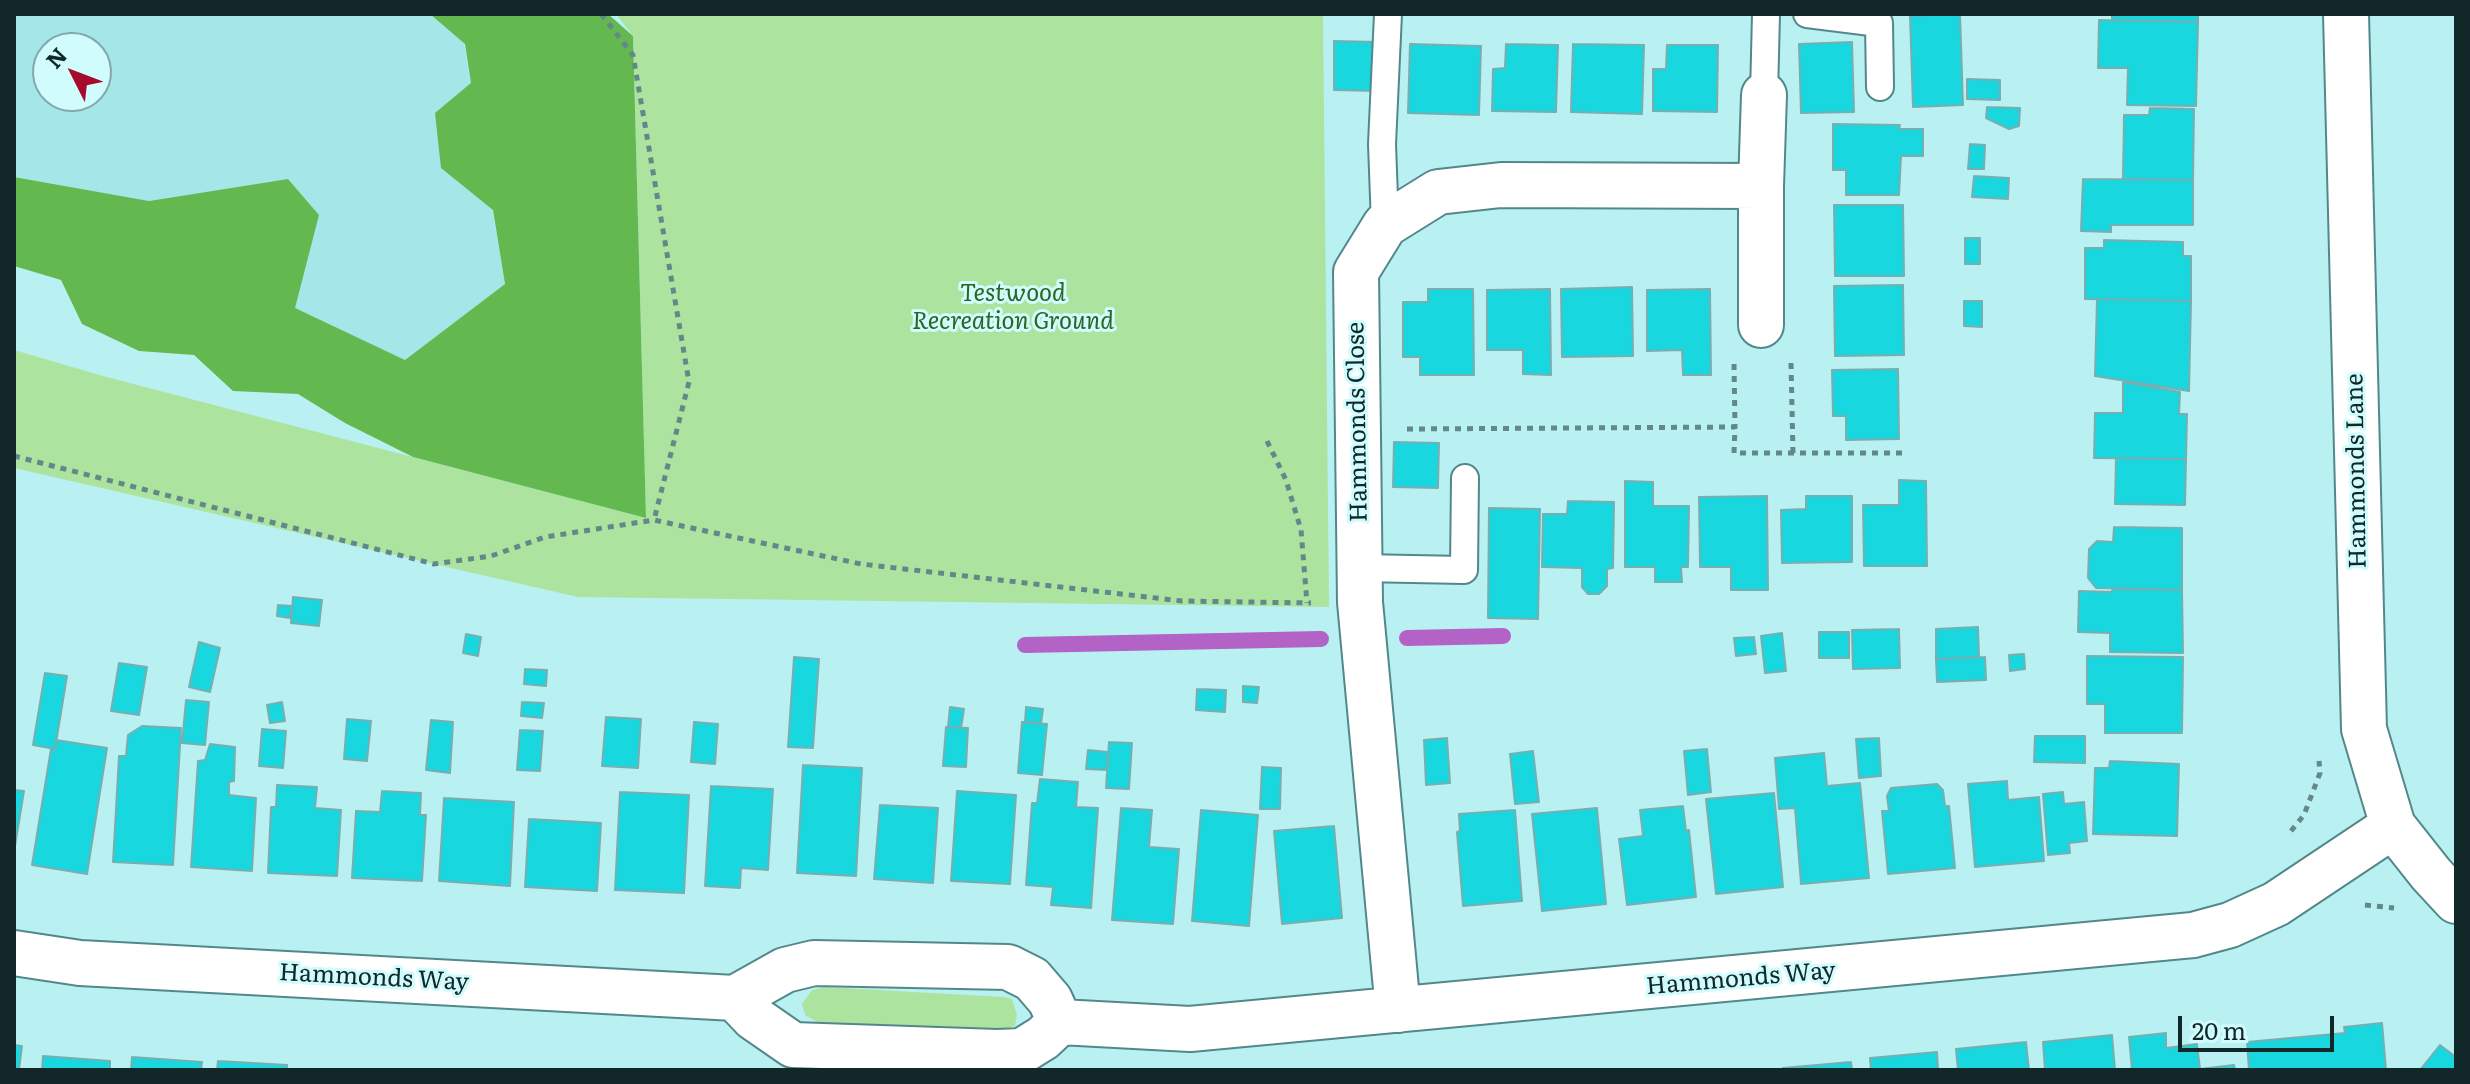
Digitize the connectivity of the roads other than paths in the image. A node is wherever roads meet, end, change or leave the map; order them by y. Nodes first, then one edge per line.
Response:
1 (1388, 14) edge
2 (1766, 14) edge
3 (1807, 14) edge
4 (2346, 14) edge
5 (1880, 87) dead end
6 (1764, 95) joint
7 (1761, 186) junction
8 (1385, 225) junction
9 (1761, 325) dead end
10 (1465, 478) dead end
11 (1360, 585) junction
12 (2393, 826) junction
13 (2456, 901) edge
14 (14, 953) edge
15 (735, 998) junction
16 (1398, 1010) junction
17 (1060, 1022) junction

1 - 8 lane
2 - 6 lane
3 - 5 lane
4 - 12 street, Hammonds Lane
6 - 7 street
7 - 8 street, Hammonds Close
7 - 9 street
8 - 11 street, Hammonds Close
10 - 11 lane
11 - 16 street, Hammonds Close
12 - 13 street, Hammonds Lane
12 - 16 street, Hammonds Way
14 - 15 street, Hammonds Way
15 - 17 street
15 - 17 street
16 - 17 street, Hammonds Way

